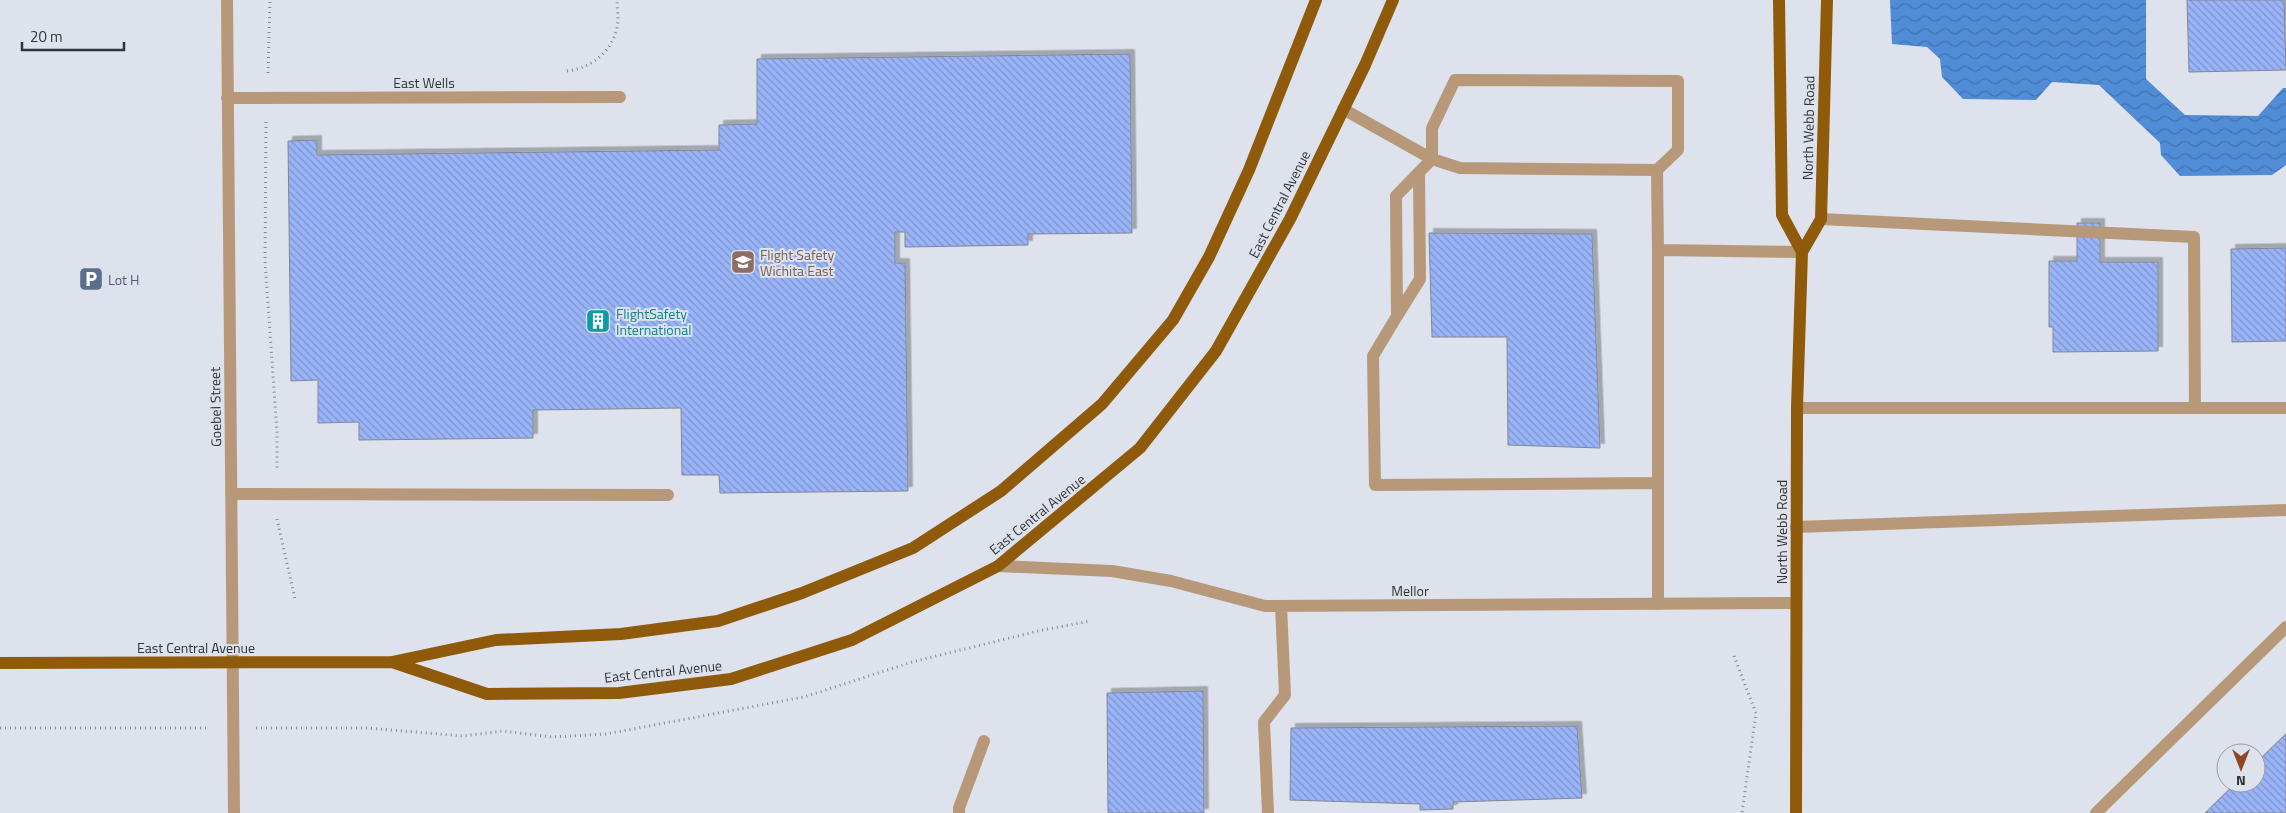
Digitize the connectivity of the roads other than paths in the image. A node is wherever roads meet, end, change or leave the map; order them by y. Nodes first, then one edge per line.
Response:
1 (227, 0) edge
2 (1316, 0) edge
3 (1393, 0) edge
4 (1779, 0) edge
5 (1828, 0) edge
6 (620, 97) dead end
7 (227, 98) junction
8 (1343, 109) junction
9 (1432, 160) junction
10 (1657, 170) junction
11 (1419, 172) junction
12 (1822, 219) junction
13 (1658, 250) junction
14 (1802, 252) junction
15 (1397, 316) junction
16 (1797, 408) junction
17 (2195, 408) junction
18 (2286, 408) edge
19 (1658, 483) junction
20 (231, 494) junction
21 (668, 495) dead end
22 (2286, 510) edge
23 (1796, 527) junction
24 (998, 566) junction
25 (1796, 603) junction
26 (1658, 604) junction
27 (1281, 606) junction
28 (2286, 627) edge
29 (233, 662) junction
30 (392, 662) junction
31 (0, 663) edge
32 (984, 741) dead end
33 (234, 813) edge
34 (959, 813) edge
35 (1268, 813) edge
36 (1796, 813) edge
37 (2096, 813) edge

1 - 7 street, Goebel Street
2 - 30 main road, East Central Avenue
3 - 8 main road, East Central Avenue
4 - 14 main road, North Webb Road
5 - 12 main road, North Webb Road
6 - 7 street, East Wells
7 - 20 street, Goebel Street
8 - 9 street
8 - 24 main road, East Central Avenue
9 - 10 street
9 - 10 street
9 - 11 street
10 - 13 street
11 - 15 street
11 - 15 street
12 - 14 main road, North Webb Road
12 - 17 street
13 - 14 street
13 - 19 street
14 - 16 main road, North Webb Road
15 - 19 street
16 - 17 street
16 - 23 main road, North Webb Road
17 - 18 street
19 - 26 street
20 - 21 street
20 - 29 street, Goebel Street
22 - 23 street
23 - 25 main road, North Webb Road
24 - 27 street, Mellor
24 - 30 main road, East Central Avenue
25 - 26 street, Mellor
25 - 36 main road, North Webb Road
26 - 27 street, Mellor
27 - 35 street
28 - 37 street
29 - 30 main road, East Central Avenue
29 - 31 main road, East Central Avenue
29 - 33 street, Goebel Street
32 - 34 street

